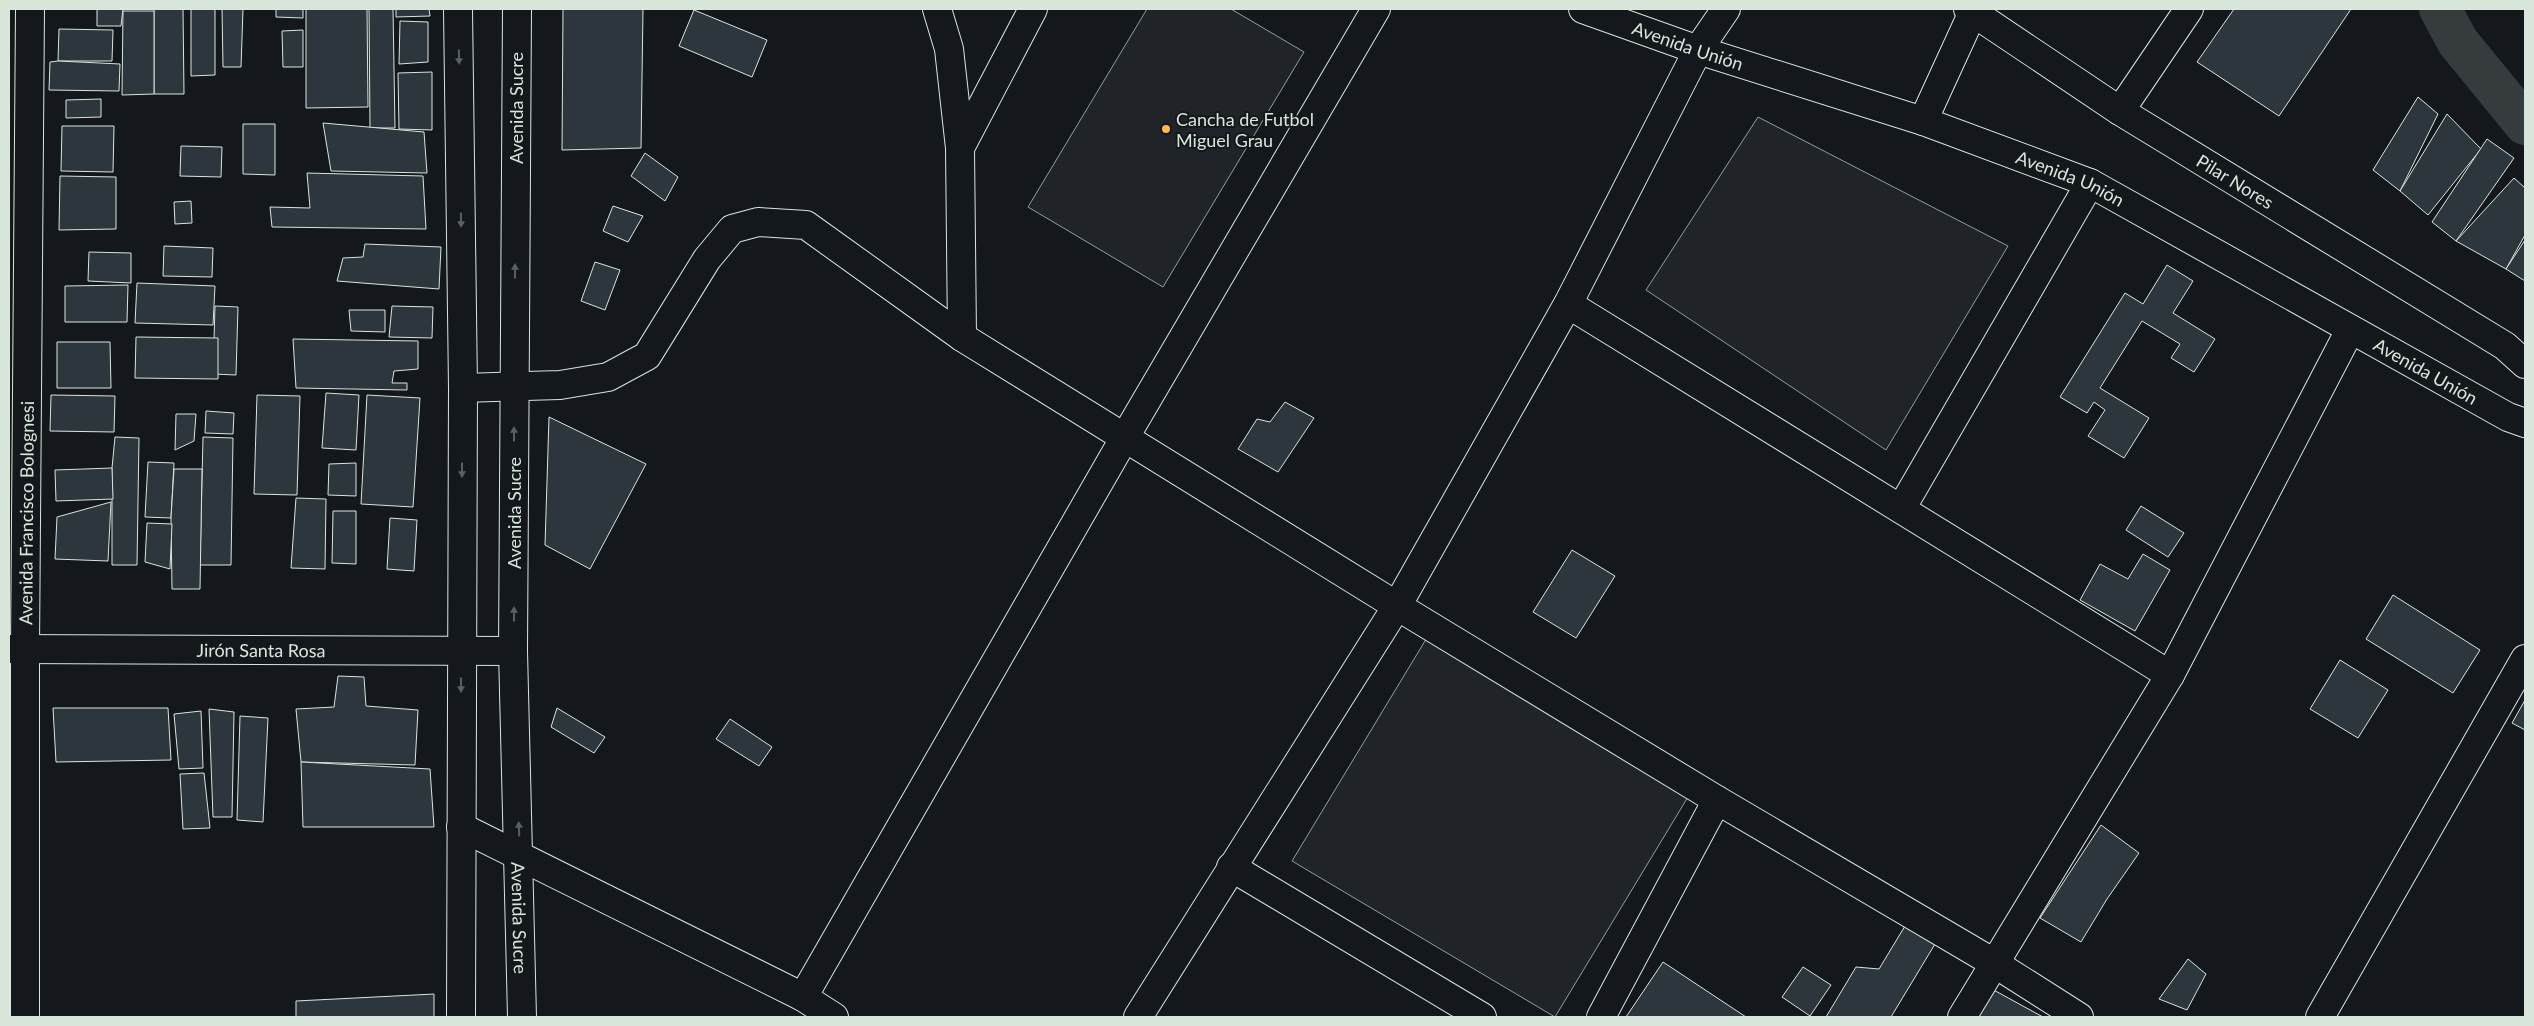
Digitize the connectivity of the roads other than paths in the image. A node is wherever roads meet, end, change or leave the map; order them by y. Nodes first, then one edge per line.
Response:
1 (30, 9) edge
2 (458, 9) edge
3 (517, 9) edge
4 (937, 9) edge
5 (1033, 9) edge
6 (1376, 9) edge
7 (1583, 9) edge
8 (1726, 9) edge
9 (2189, 9) edge
10 (1970, 10) edge
11 (1698, 50) junction
12 (2120, 111) junction
13 (1923, 121) junction
14 (960, 148) junction
15 (2090, 183) junction
16 (1568, 304) junction
17 (2350, 330) junction
18 (962, 336) junction
19 (2525, 364) edge
20 (463, 388) junction
21 (514, 388) junction
22 (2525, 424) edge
23 (1125, 437) junction
24 (1901, 509) junction
25 (1397, 606) junction
26 (17, 649) edge
27 (461, 650) junction
28 (514, 651) junction
29 (2525, 659) edge
30 (2170, 675) junction
31 (1717, 800) junction
32 (461, 827) junction
33 (520, 858) junction
34 (1231, 867) junction
35 (1994, 963) junction
36 (803, 997) junction
37 (25, 1017) edge
38 (461, 1017) edge
39 (522, 1017) edge
40 (834, 1017) edge
41 (1138, 1017) edge
42 (1482, 1017) edge
43 (1601, 1017) edge
44 (1962, 1017) edge
45 (2079, 1017) edge
46 (2320, 1017) edge

1 - 26 street, Avenida Francisco Bolognesi
2 -> 20 street
21 -> 3 street, Avenida Sucre
4 - 14 street
5 - 14 street
6 - 23 street
7 - 11 street, Avenida Unión
8 - 11 street
9 - 12 street
10 - 12 street, Pilar Nores
10 - 13 street
11 - 13 street, Avenida Unión
11 - 16 street
12 - 19 street, Pilar Nores
13 - 15 street, Avenida Unión
14 - 18 street
15 - 17 street, Avenida Unión
15 - 24 street
16 - 24 street
16 - 25 street
17 - 22 street, Avenida Unión
17 - 30 street
18 - 21 street
18 - 23 street
20 - 21 street
20 -> 27 street
28 -> 21 street, Avenida Sucre
23 - 25 street
23 - 36 street
24 - 30 street
25 - 31 street
25 - 34 street
26 - 27 street, Jirón Santa Rosa
26 - 37 street, Avenida Francisco Bolognesi
27 - 28 street, Jirón Santa Rosa
27 -> 32 street
33 -> 28 street, Avenida Sucre
29 - 46 street
30 - 35 street
31 - 35 street
31 - 43 street
32 - 33 street
32 - 38 street
33 - 36 street
33 - 39 street, Avenida Sucre
34 - 41 street
34 - 42 street
35 - 44 street
35 - 45 street
36 - 40 street

